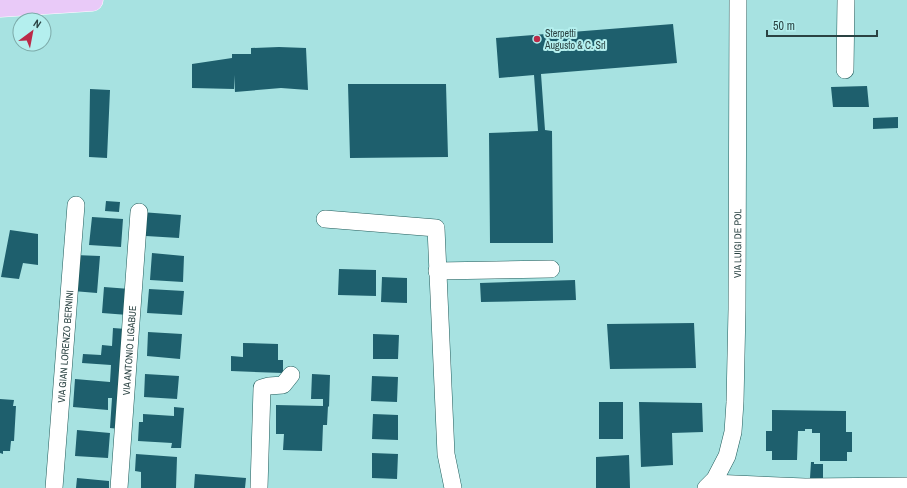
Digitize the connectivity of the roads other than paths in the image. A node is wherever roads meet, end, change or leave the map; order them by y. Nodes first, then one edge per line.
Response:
1 (92, 0) edge
2 (738, 0) edge
3 (846, 0) edge
4 (0, 6) edge
5 (845, 70) dead end
6 (76, 205) dead end
7 (139, 212) dead end
8 (325, 219) dead end
9 (552, 269) dead end
10 (437, 271) junction
11 (291, 376) dead end
12 (709, 485) edge
13 (907, 486) edge
14 (54, 488) edge
15 (120, 488) edge
16 (259, 488) edge
17 (452, 488) edge

1 - 4 main road
2 - 12 street, VIA LUIGI DE POL
3 - 5 street
6 - 14 street, VIA GIAN LORENZO BERNINI
7 - 15 street, VIA ANTONIO LIGABUE
8 - 10 street
9 - 10 street
10 - 17 street
11 - 16 street
12 - 13 street

